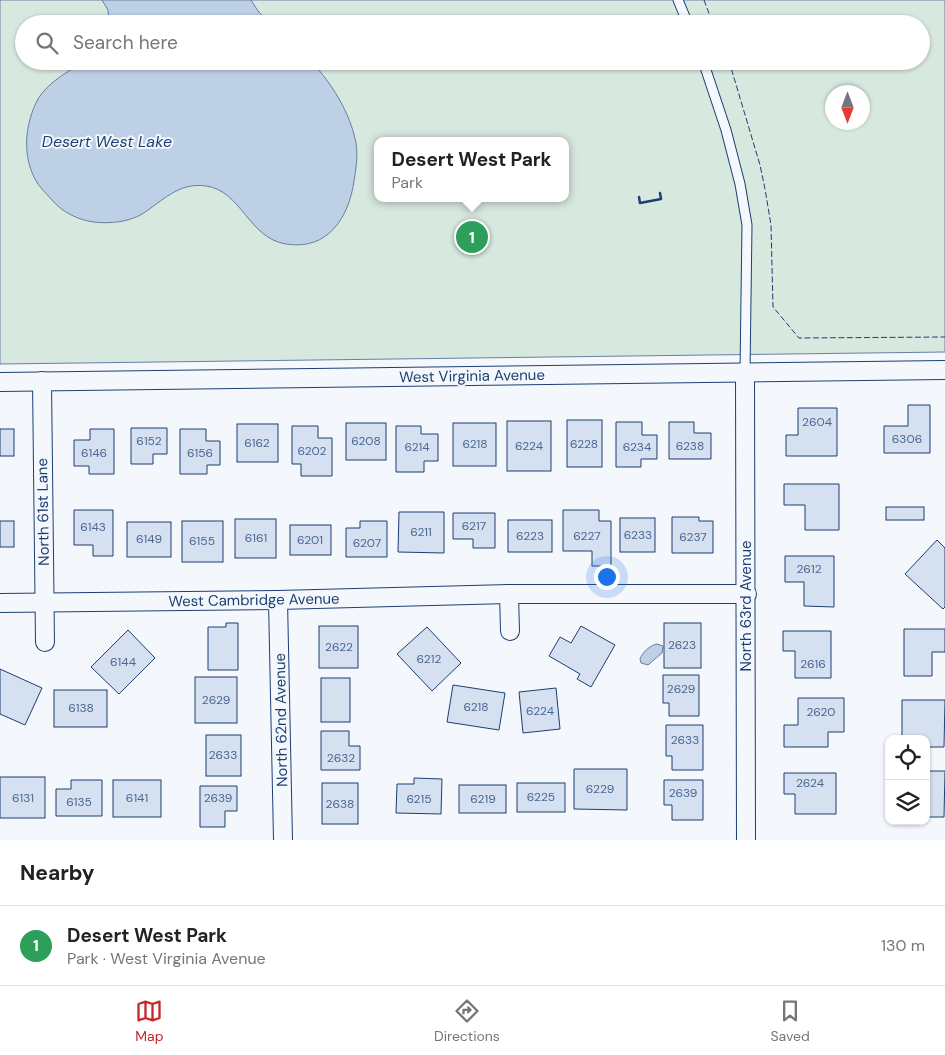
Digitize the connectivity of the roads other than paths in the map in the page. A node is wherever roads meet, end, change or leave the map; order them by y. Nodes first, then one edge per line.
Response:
1 (678, 0) edge
2 (684, 15) edge
3 (706, 70) edge
4 (945, 370) edge
5 (745, 372) junction
6 (42, 381) junction
7 (0, 382) edge
8 (509, 594) junction
9 (746, 594) junction
10 (278, 600) junction
11 (44, 602) junction
12 (0, 603) edge
13 (510, 631) dead end
14 (45, 642) dead end
15 (283, 840) edge
16 (746, 840) edge

1 - 2 lane
3 - 5 lane
4 - 5 street, West Virginia Avenue
5 - 6 street, West Virginia Avenue
5 - 9 street, North 63rd Avenue
6 - 7 street, West Virginia Avenue
6 - 11 street, North 61st Lane
8 - 9 street, West Cambridge Avenue
8 - 10 street, West Cambridge Avenue
8 - 13 street
9 - 16 street, North 63rd Avenue
10 - 11 street, West Cambridge Avenue
10 - 15 street, North 62nd Avenue
11 - 12 street, West Cambridge Avenue
11 - 14 street, North 61st Lane

